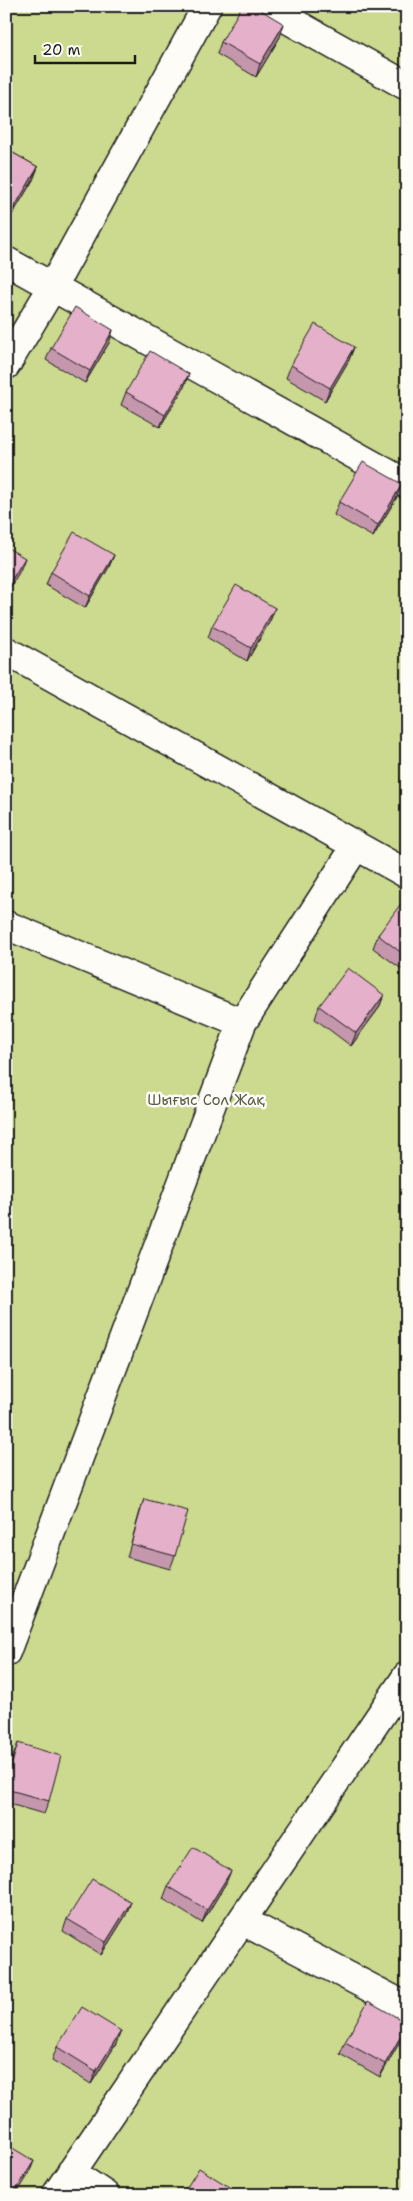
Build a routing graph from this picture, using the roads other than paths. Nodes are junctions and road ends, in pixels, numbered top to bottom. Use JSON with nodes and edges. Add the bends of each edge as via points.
{"nodes":[{"id":1,"x":207,"y":6,"type":"edge"},
{"id":2,"x":264,"y":6,"type":"edge"},
{"id":3,"x":407,"y":86,"type":"edge"},
{"id":4,"x":6,"y":261,"type":"edge"},
{"id":5,"x":53,"y":286,"type":"junction"},
{"id":6,"x":6,"y":365,"type":"edge"},
{"id":7,"x":407,"y":484,"type":"edge"},
{"id":8,"x":6,"y":651,"type":"edge"},
{"id":9,"x":356,"y":846,"type":"junction"},
{"id":10,"x":407,"y":874,"type":"edge"},
{"id":11,"x":6,"y":925,"type":"edge"},
{"id":12,"x":242,"y":1023,"type":"junction"},
{"id":13,"x":6,"y":1652,"type":"edge"},
{"id":14,"x":407,"y":1676,"type":"edge"},
{"id":15,"x":243,"y":1922,"type":"junction"},
{"id":16,"x":407,"y":2007,"type":"edge"},
{"id":17,"x":71,"y":2172,"type":"junction"},
{"id":18,"x":56,"y":2195,"type":"edge"},
{"id":19,"x":105,"y":2195,"type":"edge"}],
"edges":[{"from":1,"to":5,"type":"street"},
{"from":2,"to":3,"type":"street"},
{"from":4,"to":5,"type":"street"},
{"from":5,"to":6,"type":"street"},
{"from":5,"to":7,"type":"street"},
{"from":8,"to":9,"type":"street"},
{"from":9,"to":10,"type":"street"},
{"from":9,"to":12,"type":"street"},
{"from":11,"to":12,"type":"street"},
{"from":12,"to":13,"type":"street"},
{"from":14,"to":15,"type":"street"},
{"from":15,"to":16,"type":"street"},
{"from":15,"to":17,"type":"street"},
{"from":17,"to":18,"type":"street"},
{"from":17,"to":19,"type":"street"}]}
